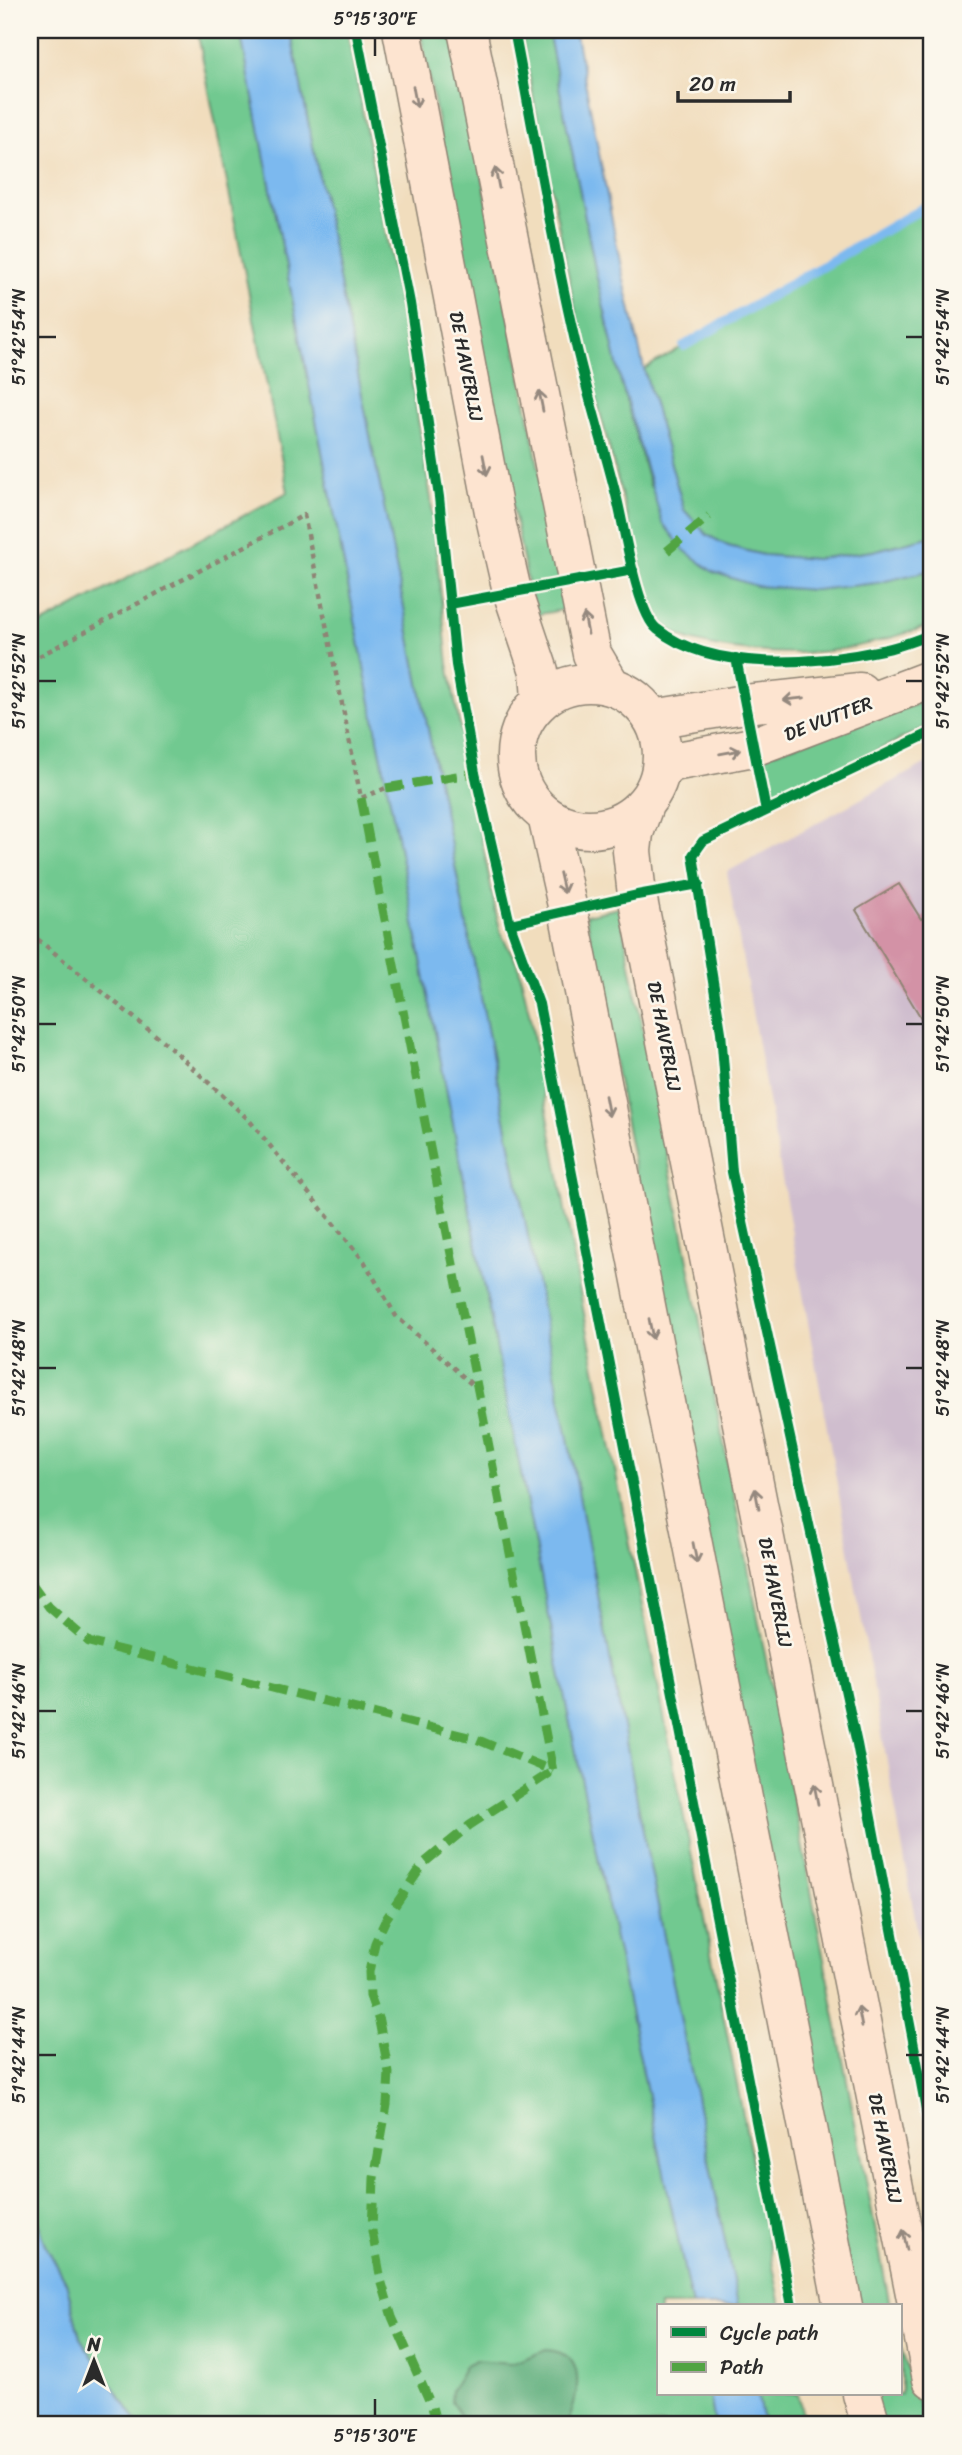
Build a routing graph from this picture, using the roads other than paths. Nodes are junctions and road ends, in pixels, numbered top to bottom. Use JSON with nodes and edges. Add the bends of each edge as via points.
{"nodes":[{"id":1,"x":402,"y":30,"type":"edge"},
{"id":2,"x":467,"y":30,"type":"edge"},
{"id":3,"x":922,"y":683,"type":"edge"},
{"id":4,"x":611,"y":686,"type":"junction"},
{"id":5,"x":541,"y":700,"type":"junction"},
{"id":6,"x":653,"y":719,"type":"junction"},
{"id":7,"x":662,"y":764,"type":"junction"},
{"id":8,"x":644,"y":805,"type":"junction"},
{"id":9,"x":547,"y":817,"type":"junction"},
{"id":10,"x":843,"y":2304,"type":"edge"},
{"id":11,"x":932,"y":2379,"type":"edge"},
{"id":12,"x":863,"y":2396,"type":"edge"},
{"id":13,"x":871,"y":2425,"type":"edge"}],
"edges":[{"from":1,"to":5,"type":"street","name":"DE HAVERLIJ","one_way":true,"via":[[495,517],[512,591],[539,671]]},
{"from":4,"to":2,"type":"street","one_way":true,"via":[[592,654]]},
{"from":3,"to":6,"type":"street","name":"DE VUTTER","one_way":true},
{"from":7,"to":3,"type":"street","name":"DE VUTTER","one_way":true,"via":[[753,747]]},
{"from":4,"to":5,"type":"street","via":[[587,682],[562,687]]},
{"from":4,"to":6,"type":"street","via":[[636,699]]},
{"from":5,"to":9,"type":"street","via":[[518,737],[516,760],[520,782]]},
{"from":6,"to":7,"type":"street","via":[[661,741]]},
{"from":7,"to":8,"type":"street","via":[[657,786]]},
{"from":8,"to":9,"type":"street","via":[[623,821],[598,829],[571,828]]},
{"from":11,"to":8,"type":"street","name":"DE HAVERLIJ","one_way":true,"via":[[637,895],[632,850]]},
{"from":9,"to":10,"type":"street","one_way":true},
{"from":12,"to":13,"type":"street"}]}
